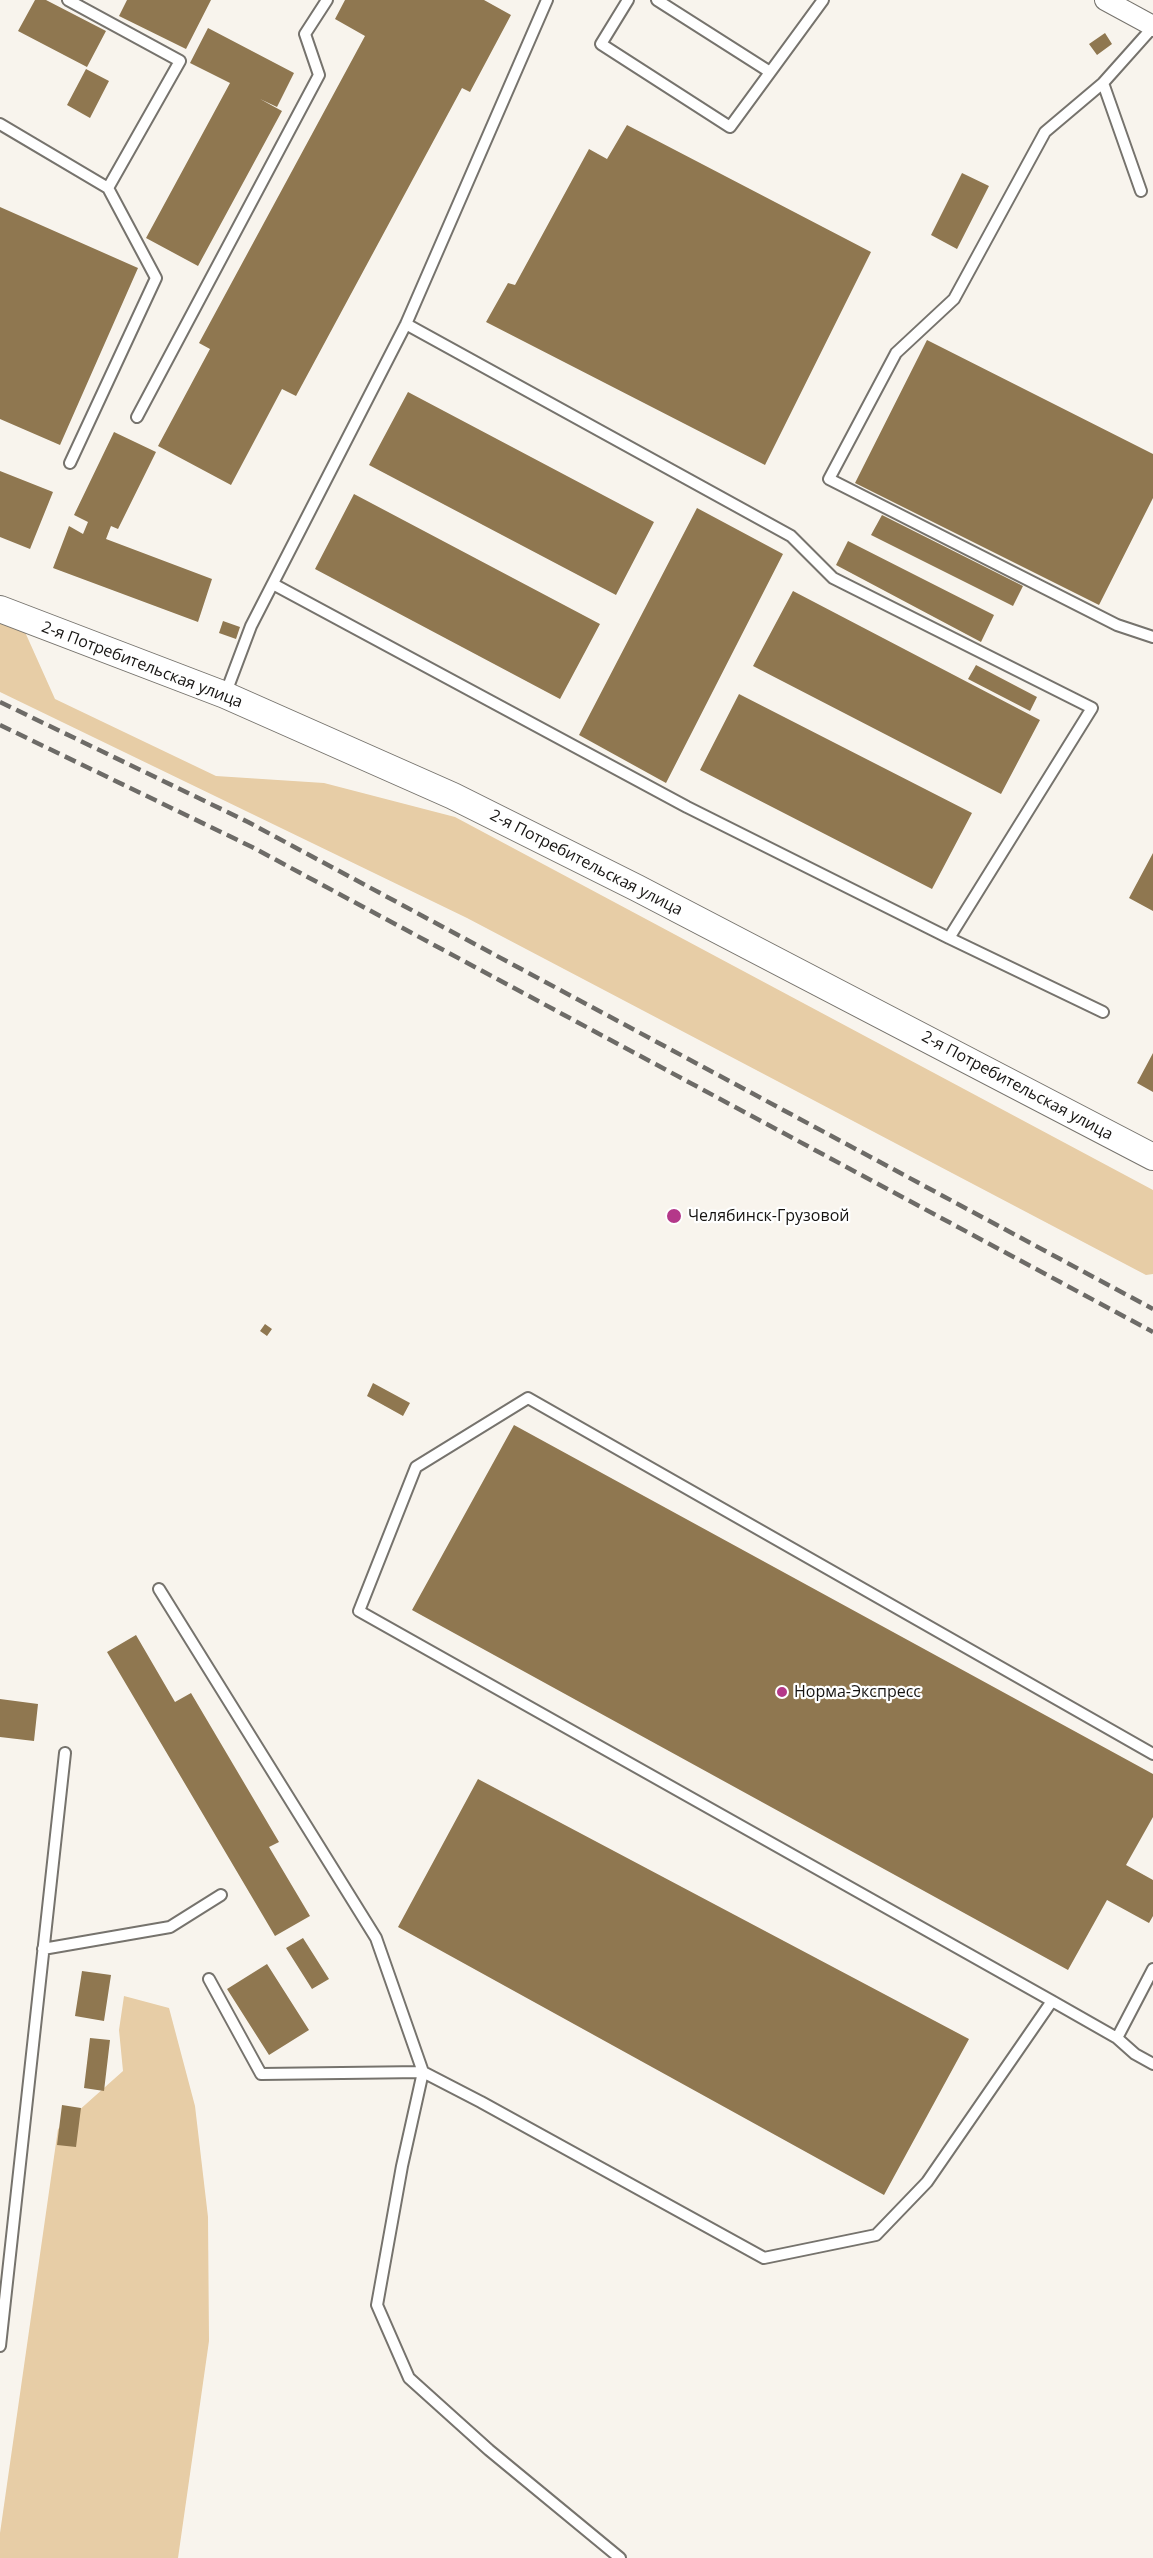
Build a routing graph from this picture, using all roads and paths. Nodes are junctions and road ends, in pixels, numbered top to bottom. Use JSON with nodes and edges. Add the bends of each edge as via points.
{"nodes":[{"id":1,"x":68,"y":0,"type":"edge"},
{"id":2,"x":327,"y":0,"type":"edge"},
{"id":3,"x":628,"y":0,"type":"edge"},
{"id":4,"x":657,"y":0,"type":"edge"},
{"id":5,"x":823,"y":0,"type":"edge"},
{"id":6,"x":1105,"y":0,"type":"edge"},
{"id":7,"x":545,"y":1,"type":"edge"},
{"id":8,"x":1153,"y":26,"type":"edge"},
{"id":9,"x":770,"y":72,"type":"junction"},
{"id":10,"x":1103,"y":83,"type":"junction"},
{"id":11,"x":0,"y":124,"type":"edge"},
{"id":12,"x":108,"y":188,"type":"junction"},
{"id":13,"x":1141,"y":191,"type":"dead end"},
{"id":14,"x":406,"y":324,"type":"junction"},
{"id":15,"x":137,"y":417,"type":"dead end"},
{"id":16,"x":69,"y":463,"type":"dead end"},
{"id":17,"x":273,"y":584,"type":"junction"},
{"id":18,"x":0,"y":609,"type":"edge"},
{"id":19,"x":1153,"y":637,"type":"edge"},
{"id":20,"x":225,"y":695,"type":"junction"},
{"id":21,"x":949,"y":938,"type":"junction"},
{"id":22,"x":1103,"y":1012,"type":"dead end"},
{"id":23,"x":1153,"y":1157,"type":"edge"},
{"id":24,"x":159,"y":1588,"type":"dead end"},
{"id":25,"x":65,"y":1753,"type":"dead end"},
{"id":26,"x":1153,"y":1754,"type":"edge"},
{"id":27,"x":221,"y":1895,"type":"dead end"},
{"id":28,"x":44,"y":1949,"type":"junction"},
{"id":29,"x":1153,"y":1969,"type":"edge"},
{"id":30,"x":209,"y":1979,"type":"dead end"},
{"id":31,"x":1052,"y":2001,"type":"junction"},
{"id":32,"x":1117,"y":2038,"type":"junction"},
{"id":33,"x":1153,"y":2064,"type":"edge"},
{"id":34,"x":423,"y":2072,"type":"junction"},
{"id":35,"x":0,"y":2346,"type":"edge"},
{"id":36,"x":620,"y":2558,"type":"edge"}],
"edges":[{"from":1,"to":12,"type":"lane","via":[[180,62]]},
{"from":2,"to":15,"type":"lane","via":[[305,34],[319,75]]},
{"from":3,"to":9,"type":"lane","via":[[601,44],[730,127]]},
{"from":4,"to":9,"type":"lane"},
{"from":5,"to":9,"type":"lane"},
{"from":6,"to":8,"type":"street"},
{"from":7,"to":14,"type":"lane"},
{"from":8,"to":10,"type":"lane"},
{"from":10,"to":13,"type":"lane"},
{"from":10,"to":19,"type":"lane","via":[[1045,132],[954,299],[896,353],[830,479],[1117,625]]},
{"from":11,"to":12,"type":"lane"},
{"from":12,"to":16,"type":"lane","via":[[156,278]]},
{"from":14,"to":17,"type":"lane"},
{"from":14,"to":21,"type":"lane","via":[[791,536],[833,578],[1092,708]]},
{"from":17,"to":20,"type":"lane"},
{"from":17,"to":21,"type":"lane","via":[[687,807]]},
{"from":18,"to":20,"type":"street","name":"2-я Потребительская улица"},
{"from":20,"to":23,"type":"street","name":"2-я Потребительская улица","via":[[453,796]]},
{"from":21,"to":22,"type":"lane"},
{"from":24,"to":34,"type":"lane","via":[[376,1938]]},
{"from":25,"to":28,"type":"lane"},
{"from":26,"to":31,"type":"lane","via":[[528,1398],[416,1467],[358,1611]]},
{"from":27,"to":28,"type":"lane","via":[[170,1927]]},
{"from":28,"to":35,"type":"lane"},
{"from":29,"to":32,"type":"lane"},
{"from":30,"to":34,"type":"lane","via":[[261,2074]]},
{"from":31,"to":32,"type":"lane"},
{"from":31,"to":34,"type":"lane","via":[[927,2182],[876,2235],[764,2258]]},
{"from":32,"to":33,"type":"lane"},
{"from":34,"to":36,"type":"lane","via":[[377,2305],[409,2378]]}]}
